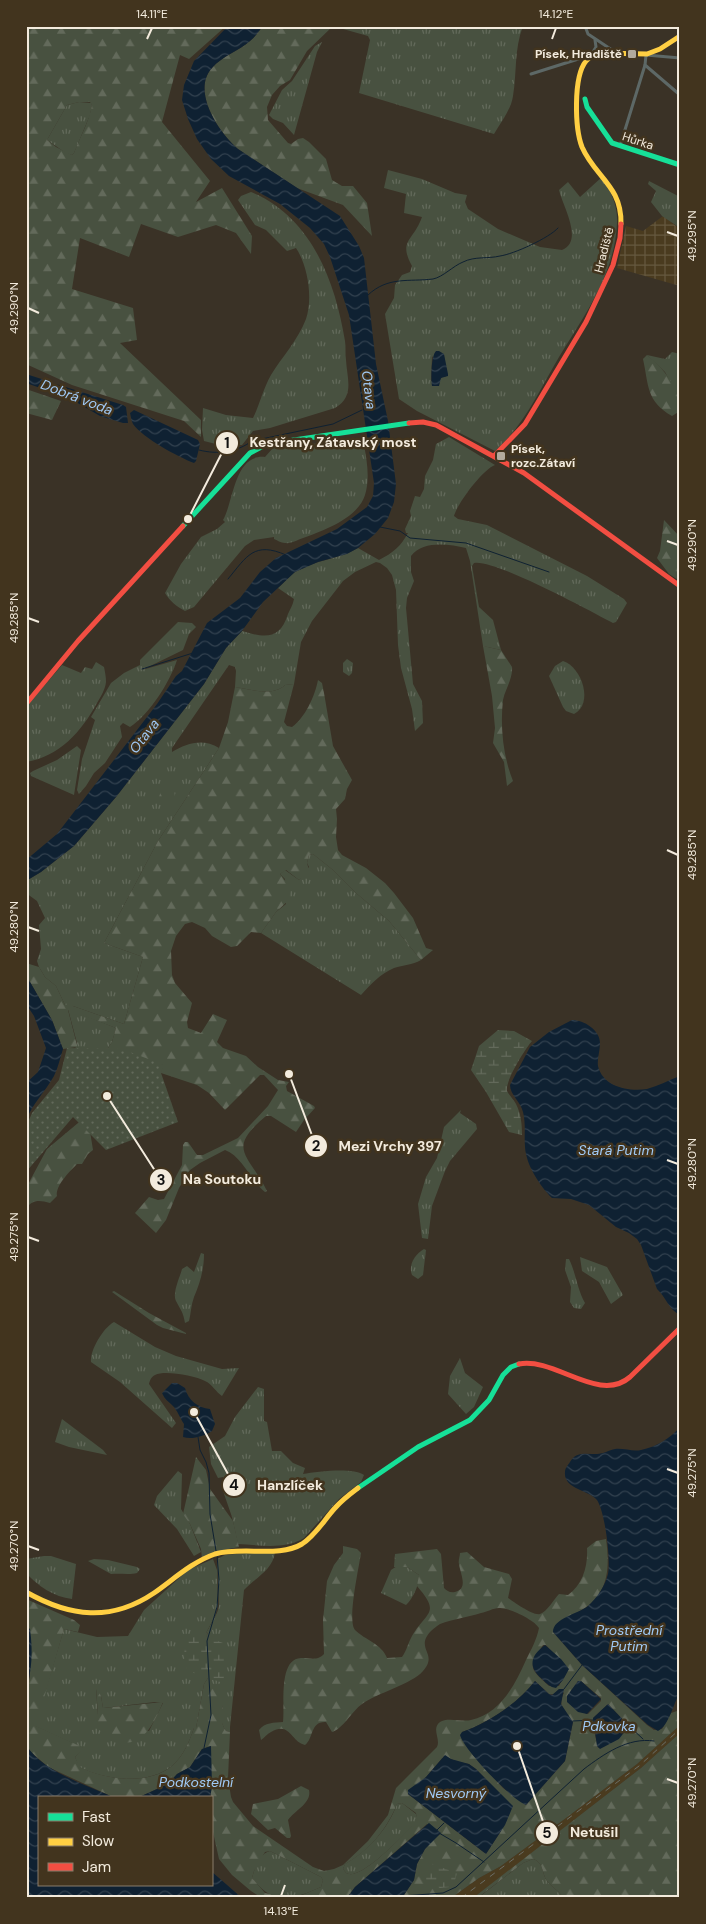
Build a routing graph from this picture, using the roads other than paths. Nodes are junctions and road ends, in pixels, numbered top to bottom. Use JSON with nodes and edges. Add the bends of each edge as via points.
{"nodes":[{"id":1,"x":585,"y":26,"type":"edge"},
{"id":2,"x":680,"y":36,"type":"edge"},
{"id":3,"x":595,"y":40,"type":"junction"},
{"id":4,"x":616,"y":52,"type":"junction"},
{"id":5,"x":592,"y":55,"type":"junction"},
{"id":6,"x":646,"y":55,"type":"junction"},
{"id":7,"x":680,"y":58,"type":"edge"},
{"id":8,"x":645,"y":65,"type":"junction"},
{"id":9,"x":531,"y":74,"type":"dead end"},
{"id":10,"x":680,"y":95,"type":"edge"},
{"id":11,"x":585,"y":99,"type":"dead end"},
{"id":12,"x":620,"y":146,"type":"junction"},
{"id":13,"x":680,"y":165,"type":"edge"},
{"id":14,"x":494,"y":456,"type":"junction"},
{"id":15,"x":680,"y":586,"type":"edge"},
{"id":16,"x":26,"y":704,"type":"edge"},
{"id":17,"x":680,"y":1328,"type":"edge"},
{"id":18,"x":26,"y":1592,"type":"edge"}],
"edges":[{"from":1,"to":3,"type":"street"},
{"from":2,"to":6,"type":"street","via":[[660,51]]},
{"from":3,"to":4,"type":"street"},
{"from":3,"to":5,"type":"street"},
{"from":4,"to":5,"type":"street"},
{"from":4,"to":6,"type":"street"},
{"from":5,"to":9,"type":"street"},
{"from":5,"to":14,"type":"street","name":"Hradiště","via":[[583,65],[578,80],[580,139],[588,157],[617,195],[621,224],[615,259],[597,303],[525,424]]},
{"from":6,"to":7,"type":"street"},
{"from":6,"to":8,"type":"street"},
{"from":8,"to":10,"type":"street"},
{"from":8,"to":12,"type":"street"},
{"from":11,"to":12,"type":"street","name":"Hůrka","via":[[612,143]]},
{"from":12,"to":13,"type":"street","name":"Hůrka"},
{"from":14,"to":15,"type":"street","via":[[524,473]]},
{"from":14,"to":16,"type":"street","via":[[432,423],[418,422],[268,444],[250,453],[78,641]]},
{"from":17,"to":18,"type":"street","via":[[628,1379],[615,1386],[599,1385],[535,1364],[516,1364],[504,1373],[476,1415],[461,1426],[430,1439],[345,1498],[308,1540],[295,1548],[242,1549],[215,1554],[190,1566],[144,1599],[116,1610],[64,1611]]}]}
